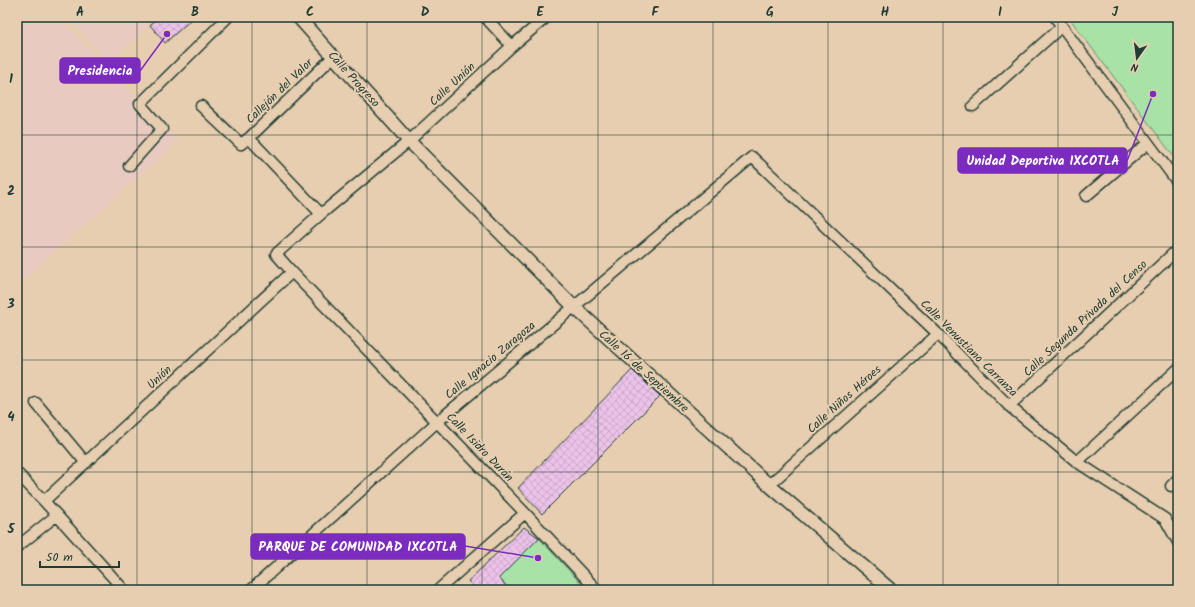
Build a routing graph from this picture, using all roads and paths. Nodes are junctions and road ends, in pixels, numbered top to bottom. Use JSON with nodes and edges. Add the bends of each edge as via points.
{"nodes":[{"id":1,"x":228,"y":17,"type":"edge"},
{"id":2,"x":298,"y":17,"type":"edge"},
{"id":3,"x":485,"y":17,"type":"edge"},
{"id":4,"x":547,"y":17,"type":"edge"},
{"id":5,"x":1055,"y":17,"type":"edge"},
{"id":6,"x":1062,"y":26,"type":"junction"},
{"id":7,"x":512,"y":46,"type":"junction"},
{"id":8,"x":334,"y":56,"type":"junction"},
{"id":9,"x":201,"y":106,"type":"dead end"},
{"id":10,"x":973,"y":106,"type":"dead end"},
{"id":11,"x":249,"y":138,"type":"junction"},
{"id":12,"x":409,"y":141,"type":"junction"},
{"id":13,"x":1148,"y":143,"type":"junction"},
{"id":14,"x":752,"y":157,"type":"joint"},
{"id":15,"x":129,"y":166,"type":"dead end"},
{"id":16,"x":1178,"y":183,"type":"edge"},
{"id":17,"x":1086,"y":196,"type":"dead end"},
{"id":18,"x":321,"y":214,"type":"junction"},
{"id":19,"x":1178,"y":249,"type":"edge"},
{"id":20,"x":292,"y":272,"type":"junction"},
{"id":21,"x":573,"y":306,"type":"junction"},
{"id":22,"x":938,"y":334,"type":"junction"},
{"id":23,"x":1178,"y":369,"type":"edge"},
{"id":24,"x":36,"y":403,"type":"dead end"},
{"id":25,"x":1009,"y":406,"type":"junction"},
{"id":26,"x":437,"y":422,"type":"junction"},
{"id":27,"x":1077,"y":462,"type":"junction"},
{"id":28,"x":86,"y":463,"type":"junction"},
{"id":29,"x":17,"y":473,"type":"edge"},
{"id":30,"x":768,"y":485,"type":"junction"},
{"id":31,"x":44,"y":501,"type":"junction"},
{"id":32,"x":525,"y":513,"type":"junction"},
{"id":33,"x":57,"y":515,"type":"junction"},
{"id":34,"x":1178,"y":542,"type":"edge"},
{"id":35,"x":17,"y":547,"type":"edge"},
{"id":36,"x":124,"y":590,"type":"edge"},
{"id":37,"x":251,"y":590,"type":"edge"},
{"id":38,"x":438,"y":590,"type":"edge"},
{"id":39,"x":597,"y":590,"type":"edge"},
{"id":40,"x":890,"y":590,"type":"edge"}],
"edges":[{"from":1,"to":15,"type":"street","via":[[140,104],[162,129]]},
{"from":2,"to":8,"type":"street","name":"Calle Progreso"},
{"from":3,"to":7,"type":"street"},
{"from":4,"to":7,"type":"street","name":"Calle Unión"},
{"from":5,"to":6,"type":"street"},
{"from":6,"to":10,"type":"street"},
{"from":6,"to":13,"type":"street"},
{"from":7,"to":12,"type":"street","name":"Calle Unión"},
{"from":8,"to":11,"type":"street","name":"Callejón del Valor"},
{"from":8,"to":12,"type":"street","name":"Calle Progreso"},
{"from":9,"to":11,"type":"street","via":[[242,144]]},
{"from":11,"to":18,"type":"street","name":"Callejón del Valor"},
{"from":12,"to":18,"type":"street"},
{"from":12,"to":21,"type":"street","name":"Calle 16 de Septiembre"},
{"from":13,"to":16,"type":"street"},
{"from":13,"to":17,"type":"street"},
{"from":14,"to":21,"type":"street","name":"Calle Ignacio Zaragoza"},
{"from":14,"to":22,"type":"street","name":"Calle Venustiano Carranza"},
{"from":18,"to":20,"type":"street","name":"Calle Isidro Durán","via":[[276,254]]},
{"from":19,"to":25,"type":"street","name":"Calle Segunda Privada del Censo"},
{"from":20,"to":26,"type":"street","name":"Calle Isidro Durán"},
{"from":20,"to":28,"type":"street","name":"Unión"},
{"from":21,"to":26,"type":"street","name":"Calle Ignacio Zaragoza"},
{"from":21,"to":30,"type":"street","name":"Calle 16 de Septiembre"},
{"from":22,"to":25,"type":"street","name":"Calle Venustiano Carranza"},
{"from":22,"to":30,"type":"street","name":"Calle Niños Héroes"},
{"from":23,"to":27,"type":"street"},
{"from":24,"to":28,"type":"street"},
{"from":25,"to":27,"type":"street","name":"Calle Venustiano Carranza"},
{"from":26,"to":32,"type":"street","name":"Calle Isidro Durán"},
{"from":26,"to":37,"type":"street","name":"Calle Ignacio Zaragoza"},
{"from":27,"to":34,"type":"street","name":"Calle Venustiano Carranza","via":[[1165,519]]},
{"from":28,"to":31,"type":"street","name":"Unión"},
{"from":29,"to":31,"type":"street"},
{"from":30,"to":40,"type":"street","name":"Calle 16 de Septiembre"},
{"from":31,"to":33,"type":"street"},
{"from":32,"to":38,"type":"street"},
{"from":32,"to":39,"type":"street","name":"Calle Isidro Durán"},
{"from":33,"to":35,"type":"street"},
{"from":33,"to":36,"type":"street"}]}
